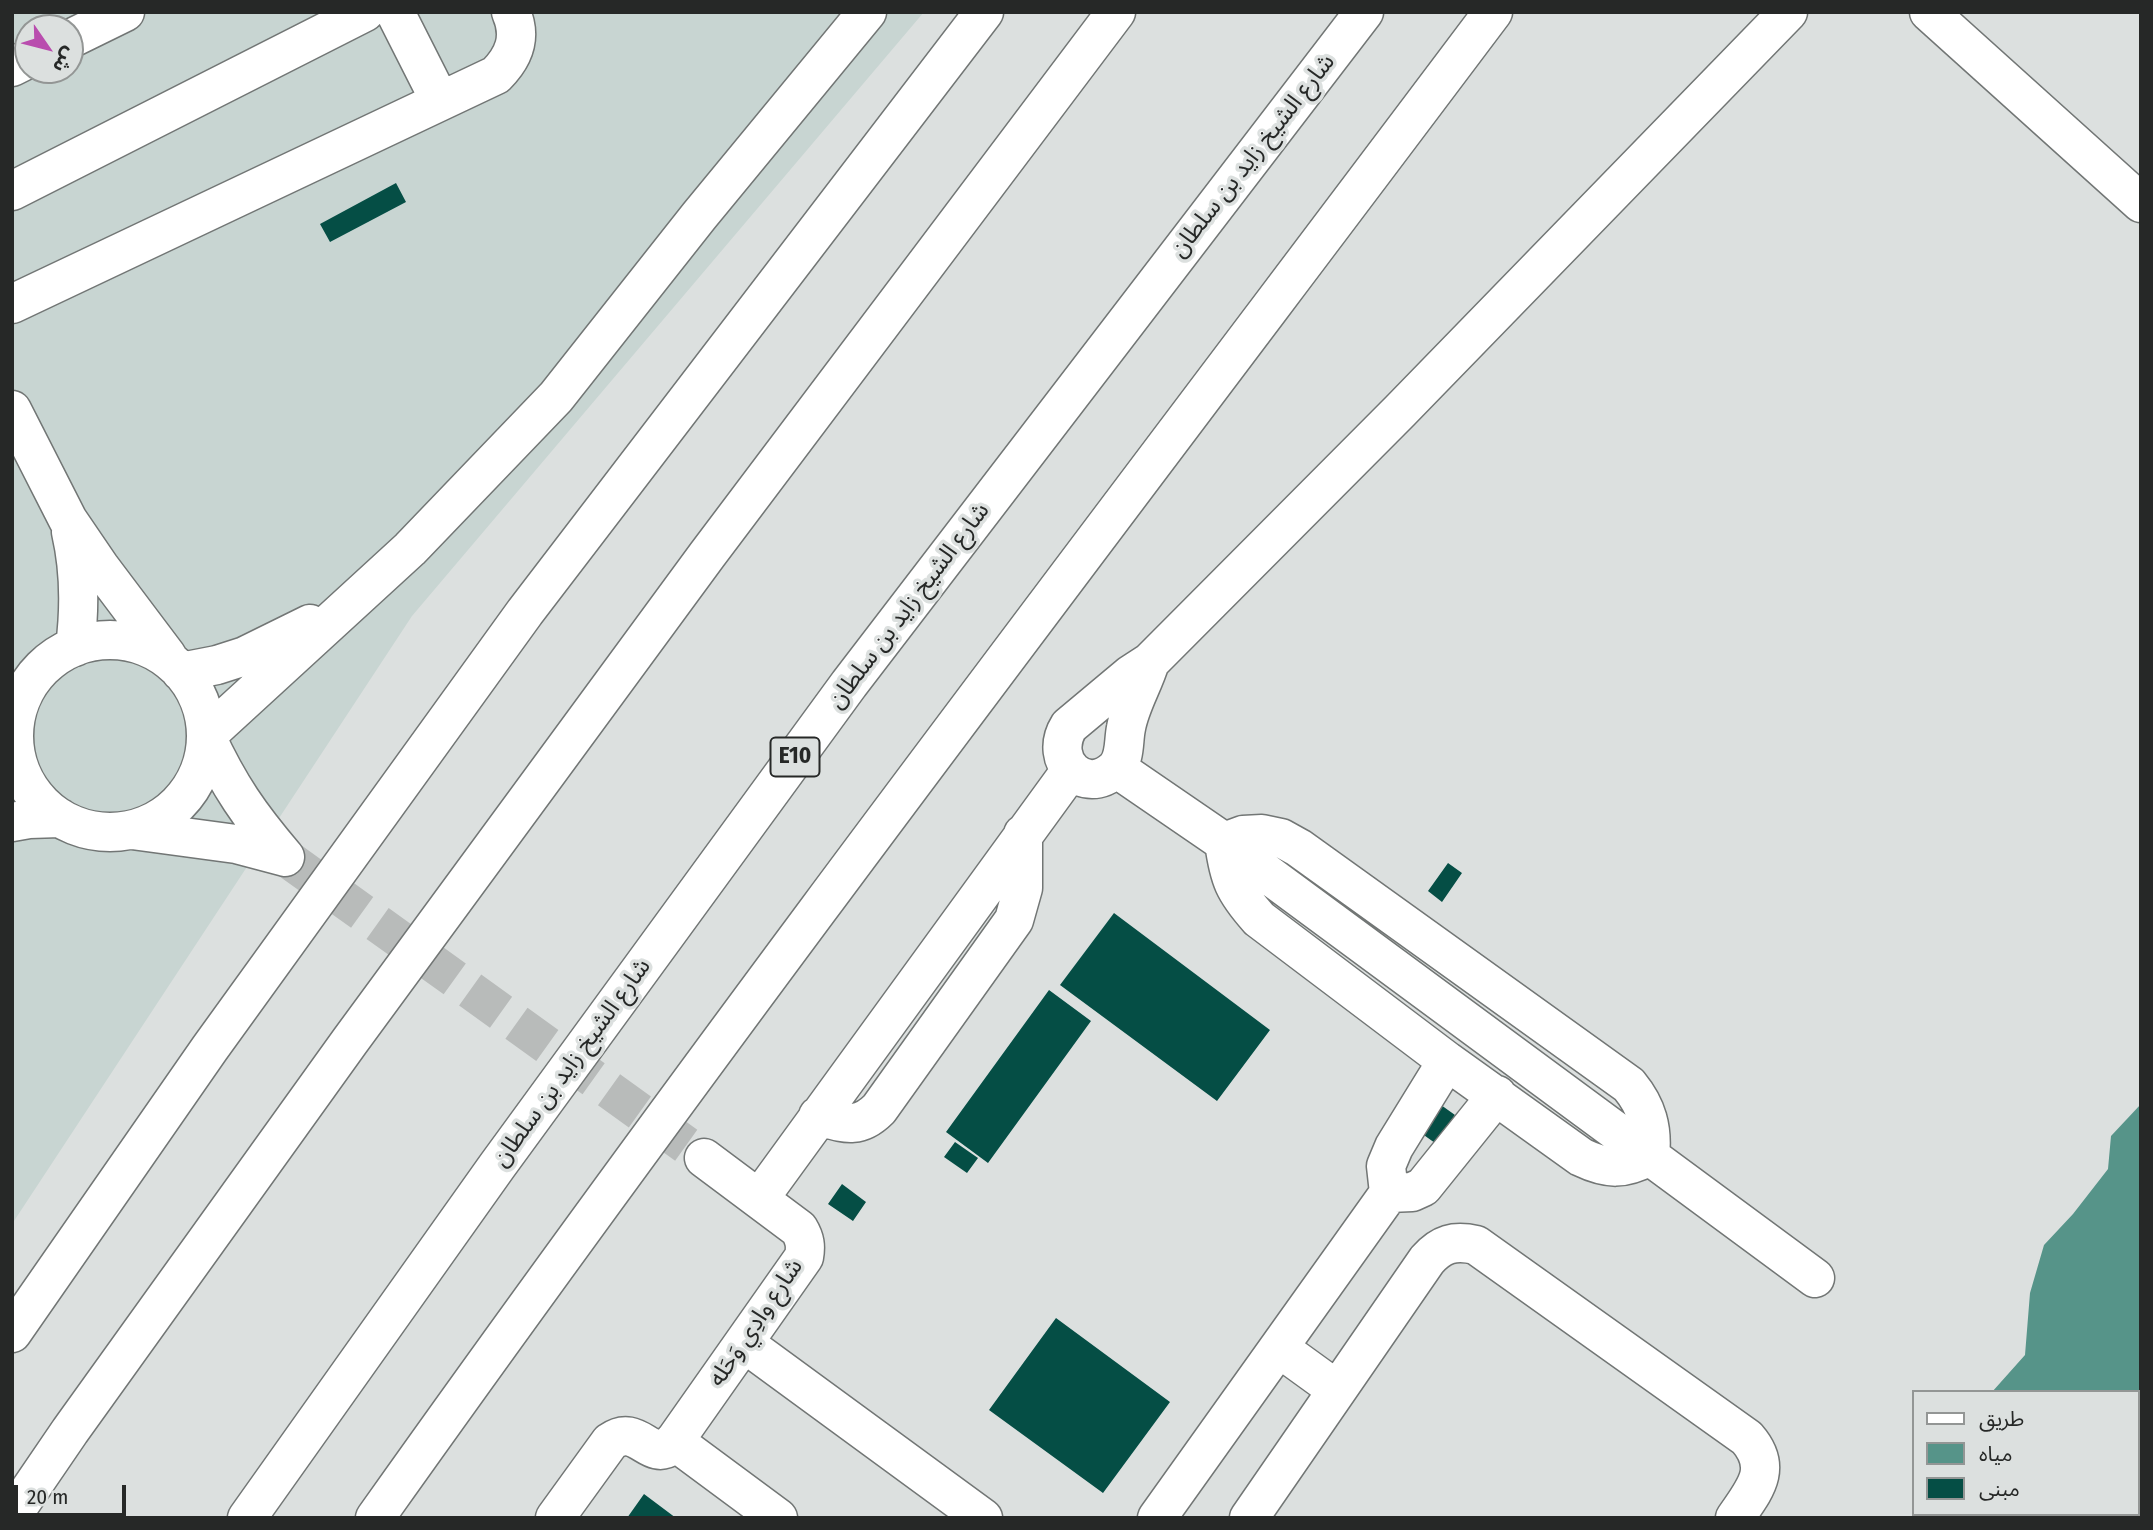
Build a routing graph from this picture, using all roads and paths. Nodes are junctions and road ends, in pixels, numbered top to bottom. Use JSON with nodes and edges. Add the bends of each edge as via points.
{"nodes":[{"id":1,"x":125,"y":12,"type":"edge"},
{"id":2,"x":365,"y":12,"type":"edge"},
{"id":3,"x":396,"y":12,"type":"edge"},
{"id":4,"x":511,"y":12,"type":"edge"},
{"id":5,"x":867,"y":12,"type":"edge"},
{"id":6,"x":984,"y":12,"type":"edge"},
{"id":7,"x":1116,"y":12,"type":"edge"},
{"id":8,"x":1364,"y":12,"type":"edge"},
{"id":9,"x":1493,"y":12,"type":"edge"},
{"id":10,"x":1787,"y":12,"type":"edge"},
{"id":11,"x":1928,"y":12,"type":"edge"},
{"id":12,"x":84,"y":32,"type":"edge"},
{"id":13,"x":440,"y":101,"type":"junction"},
{"id":14,"x":12,"y":191,"type":"edge"},
{"id":15,"x":2141,"y":203,"type":"edge"},
{"id":16,"x":12,"y":303,"type":"edge"},
{"id":17,"x":12,"y":410,"type":"edge"},
{"id":18,"x":68,"y":520,"type":"junction"},
{"id":19,"x":352,"y":602,"type":"junction"},
{"id":20,"x":75,"y":647,"type":"junction"},
{"id":21,"x":1150,"y":662,"type":"junction"},
{"id":22,"x":175,"y":666,"type":"junction"},
{"id":23,"x":22,"y":682,"type":"edge"},
{"id":24,"x":206,"y":736,"type":"junction"},
{"id":25,"x":1116,"y":768,"type":"junction"},
{"id":26,"x":1071,"y":770,"type":"junction"},
{"id":27,"x":17,"y":773,"type":"edge"},
{"id":28,"x":60,"y":818,"type":"junction"},
{"id":29,"x":12,"y":822,"type":"edge"},
{"id":30,"x":132,"y":830,"type":"junction"},
{"id":31,"x":1224,"y":842,"type":"junction"},
{"id":32,"x":1447,"y":1061,"type":"junction"},
{"id":33,"x":1497,"y":1095,"type":"junction"},
{"id":34,"x":1650,"y":1156,"type":"junction"},
{"id":35,"x":704,"y":1158,"type":"tunnel mouth"},
{"id":36,"x":1389,"y":1193,"type":"junction"},
{"id":37,"x":759,"y":1199,"type":"junction"},
{"id":38,"x":1815,"y":1278,"type":"dead end"},
{"id":39,"x":12,"y":1333,"type":"edge"},
{"id":40,"x":744,"y":1343,"type":"junction"},
{"id":41,"x":1279,"y":1348,"type":"junction"},
{"id":42,"x":1337,"y":1390,"type":"junction"},
{"id":43,"x":674,"y":1441,"type":"junction"},
{"id":44,"x":12,"y":1516,"type":"edge"},
{"id":45,"x":247,"y":1518,"type":"edge"},
{"id":46,"x":375,"y":1518,"type":"edge"},
{"id":47,"x":555,"y":1518,"type":"edge"},
{"id":48,"x":778,"y":1518,"type":"edge"},
{"id":49,"x":983,"y":1518,"type":"edge"},
{"id":50,"x":1157,"y":1518,"type":"edge"},
{"id":51,"x":1249,"y":1518,"type":"edge"},
{"id":52,"x":1735,"y":1518,"type":"edge"}],
"edges":[{"from":1,"to":12,"type":"main road"},
{"from":2,"to":14,"type":"main road"},
{"from":3,"to":13,"type":"main road"},
{"from":4,"to":13,"type":"main road","via":[[517,34],[508,64],[496,75]]},
{"from":5,"to":19,"type":"main road","via":[[556,397],[410,549]]},
{"from":6,"to":39,"type":"main road","via":[[517,623],[210,1048]]},
{"from":7,"to":44,"type":"main road","via":[[707,555],[350,1041]]},
{"from":8,"to":45,"type":"main road","name":"شارع الشيخ زايد بن سلطان","number":"E10","via":[[849,684]]},
{"from":9,"to":46,"type":"main road","via":[[867,841]]},
{"from":10,"to":21,"type":"main road"},
{"from":11,"to":15,"type":"main road"},
{"from":13,"to":16,"type":"main road"},
{"from":17,"to":18,"type":"main road"},
{"from":18,"to":20,"type":"main road","via":[[79,583]]},
{"from":18,"to":22,"type":"main road"},
{"from":19,"to":22,"type":"main road","via":[[245,656],[216,666]]},
{"from":19,"to":24,"type":"main road"},
{"from":20,"to":22,"type":"main road","via":[[123,640],[147,647]]},
{"from":20,"to":23,"type":"main road"},
{"from":21,"to":25,"type":"main road","via":[[1129,714]]},
{"from":21,"to":26,"type":"main road","via":[[1069,726],[1061,748]]},
{"from":22,"to":24,"type":"main road","via":[[189,680],[202,707]]},
{"from":23,"to":27,"type":"main road","via":[[15,723]]},
{"from":24,"to":30,"type":"main road","via":[[203,761],[192,785],[156,820]]},
{"from":24,"to":30,"type":"main road","via":[[225,777],[285,857],[236,844]]},
{"from":25,"to":26,"type":"main road","via":[[1093,778]]},
{"from":25,"to":31,"type":"main road"},
{"from":26,"to":37,"type":"main road"},
{"from":27,"to":28,"type":"main road","via":[[37,799]]},
{"from":28,"to":29,"type":"main road"},
{"from":28,"to":30,"type":"main road","via":[[83,829]]},
{"from":31,"to":32,"type":"main road","via":[[1228,871],[1240,897],[1259,919]]},
{"from":31,"to":34,"type":"main road"},
{"from":32,"to":33,"type":"main road"},
{"from":32,"to":36,"type":"main road","via":[[1394,1147],[1386,1166]]},
{"from":33,"to":34,"type":"main road","via":[[1598,1165],[1634,1165]]},
{"from":33,"to":36,"type":"main road","via":[[1423,1186],[1412,1192]]},
{"from":34,"to":38,"type":"main road"},
{"from":35,"to":37,"type":"main road","name":"شارع وادِي وَحَله"},
{"from":36,"to":41,"type":"main road"},
{"from":37,"to":40,"type":"main road","name":"شارع وادِي وَحَله","via":[[799,1229],[806,1247],[799,1266]]},
{"from":40,"to":43,"type":"main road","name":"شارع وادِي وَحَله"},
{"from":40,"to":49,"type":"main road"},
{"from":41,"to":42,"type":"main road"},
{"from":41,"to":50,"type":"main road"},
{"from":42,"to":51,"type":"main road"},
{"from":42,"to":52,"type":"main road","via":[[1436,1250],[1448,1243],[1476,1245],[1747,1438],[1755,1447],[1761,1470],[1755,1489]]},
{"from":43,"to":47,"type":"main road","via":[[662,1451],[629,1435],[616,1438]]},
{"from":43,"to":48,"type":"main road"}]}
